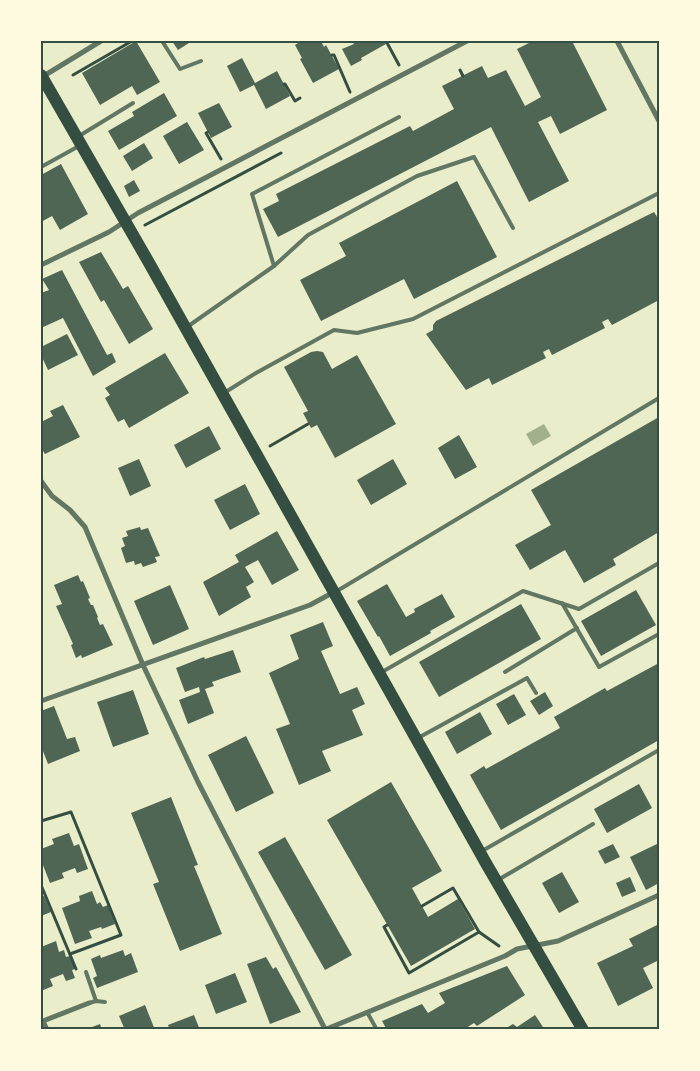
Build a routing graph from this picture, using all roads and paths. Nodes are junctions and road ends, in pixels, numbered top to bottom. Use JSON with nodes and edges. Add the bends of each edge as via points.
{"nodes":[{"id":1,"x":101,"y":41,"type":"edge"},
{"id":2,"x":132,"y":41,"type":"edge"},
{"id":3,"x":162,"y":41,"type":"edge"},
{"id":4,"x":386,"y":41,"type":"edge"},
{"id":5,"x":467,"y":41,"type":"edge"},
{"id":6,"x":617,"y":41,"type":"edge"},
{"id":7,"x":332,"y":55,"type":"dead end"},
{"id":8,"x":201,"y":61,"type":"dead end"},
{"id":9,"x":460,"y":70,"type":"dead end"},
{"id":10,"x":403,"y":74,"type":"junction"},
{"id":11,"x":73,"y":75,"type":"dead end"},
{"id":12,"x":42,"y":76,"type":"edge"},
{"id":13,"x":463,"y":76,"type":"dead end"},
{"id":14,"x":284,"y":84,"type":"dead end"},
{"id":15,"x":300,"y":98,"type":"dead end"},
{"id":16,"x":355,"y":100,"type":"junction"},
{"id":17,"x":133,"y":103,"type":"dead end"},
{"id":18,"x":399,"y":117,"type":"dead end"},
{"id":19,"x":659,"y":122,"type":"edge"},
{"id":20,"x":208,"y":132,"type":"dead end"},
{"id":21,"x":79,"y":141,"type":"junction"},
{"id":22,"x":41,"y":167,"type":"edge"},
{"id":23,"x":225,"y":168,"type":"junction"},
{"id":24,"x":659,"y":192,"type":"edge"},
{"id":25,"x":125,"y":221,"type":"junction"},
{"id":26,"x":513,"y":228,"type":"dead end"},
{"id":27,"x":41,"y":265,"type":"edge"},
{"id":28,"x":274,"y":266,"type":"junction"},
{"id":29,"x":185,"y":328,"type":"junction"},
{"id":30,"x":222,"y":394,"type":"junction"},
{"id":31,"x":659,"y":398,"type":"edge"},
{"id":32,"x":308,"y":424,"type":"dead end"},
{"id":33,"x":270,"y":446,"type":"dead end"},
{"id":34,"x":41,"y":481,"type":"edge"},
{"id":35,"x":659,"y":563,"type":"edge"},
{"id":36,"x":335,"y":592,"type":"junction"},
{"id":37,"x":562,"y":603,"type":"junction"},
{"id":38,"x":577,"y":628,"type":"junction"},
{"id":39,"x":659,"y":634,"type":"edge"},
{"id":40,"x":143,"y":665,"type":"junction"},
{"id":41,"x":504,"y":672,"type":"dead end"},
{"id":42,"x":380,"y":673,"type":"junction"},
{"id":43,"x":536,"y":693,"type":"dead end"},
{"id":44,"x":41,"y":701,"type":"edge"},
{"id":45,"x":416,"y":739,"type":"junction"},
{"id":46,"x":659,"y":750,"type":"edge"},
{"id":47,"x":41,"y":821,"type":"edge"},
{"id":48,"x":594,"y":824,"type":"dead end"},
{"id":49,"x":480,"y":852,"type":"junction"},
{"id":50,"x":496,"y":881,"type":"junction"},
{"id":51,"x":41,"y":885,"type":"edge"},
{"id":52,"x":659,"y":895,"type":"edge"},
{"id":53,"x":422,"y":906,"type":"dead end"},
{"id":54,"x":387,"y":925,"type":"dead end"},
{"id":55,"x":479,"y":932,"type":"junction"},
{"id":56,"x":534,"y":945,"type":"junction"},
{"id":57,"x":500,"y":946,"type":"dead end"},
{"id":58,"x":70,"y":954,"type":"junction"},
{"id":59,"x":77,"y":970,"type":"dead end"},
{"id":60,"x":86,"y":972,"type":"dead end"},
{"id":61,"x":96,"y":1001,"type":"junction"},
{"id":62,"x":104,"y":1002,"type":"dead end"},
{"id":63,"x":89,"y":1003,"type":"joint"},
{"id":64,"x":367,"y":1012,"type":"junction"},
{"id":65,"x":324,"y":1029,"type":"edge"},
{"id":66,"x":47,"y":1030,"type":"edge"},
{"id":67,"x":377,"y":1030,"type":"edge"},
{"id":68,"x":582,"y":1030,"type":"edge"}],
"edges":[{"from":1,"to":12,"type":"street"},
{"from":2,"to":11,"type":"path"},
{"from":3,"to":8,"type":"lane","via":[[180,69]]},
{"from":4,"to":10,"type":"path"},
{"from":5,"to":10,"type":"street"},
{"from":6,"to":19,"type":"street"},
{"from":7,"to":16,"type":"path"},
{"from":9,"to":13,"type":"path"},
{"from":10,"to":16,"type":"street"},
{"from":12,"to":21,"type":"main road"},
{"from":14,"to":15,"type":"path","via":[[295,101]]},
{"from":16,"to":23,"type":"street"},
{"from":17,"to":21,"type":"lane"},
{"from":18,"to":28,"type":"lane","via":[[252,194]]},
{"from":20,"to":23,"type":"path"},
{"from":21,"to":22,"type":"lane"},
{"from":21,"to":25,"type":"main road"},
{"from":23,"to":25,"type":"street"},
{"from":24,"to":30,"type":"lane","via":[[413,319],[357,333],[334,330]]},
{"from":25,"to":27,"type":"street","via":[[110,232]]},
{"from":25,"to":29,"type":"main road"},
{"from":26,"to":28,"type":"lane","via":[[474,157],[418,176],[316,230]]},
{"from":28,"to":29,"type":"lane"},
{"from":29,"to":30,"type":"main road"},
{"from":30,"to":36,"type":"main road"},
{"from":31,"to":36,"type":"lane"},
{"from":32,"to":33,"type":"path"},
{"from":34,"to":40,"type":"street","via":[[84,527]]},
{"from":35,"to":37,"type":"lane","via":[[579,608]]},
{"from":36,"to":40,"type":"street","via":[[310,605]]},
{"from":36,"to":42,"type":"main road"},
{"from":37,"to":38,"type":"lane"},
{"from":37,"to":42,"type":"lane","via":[[524,591]]},
{"from":38,"to":39,"type":"lane","via":[[599,667]]},
{"from":38,"to":41,"type":"lane"},
{"from":40,"to":44,"type":"street"},
{"from":40,"to":65,"type":"street","via":[[198,782]]},
{"from":42,"to":45,"type":"main road"},
{"from":43,"to":45,"type":"lane","via":[[527,678]]},
{"from":45,"to":49,"type":"main road"},
{"from":46,"to":49,"type":"lane"},
{"from":47,"to":58,"type":"path","via":[[71,812],[121,935]]},
{"from":48,"to":50,"type":"lane"},
{"from":49,"to":50,"type":"main road"},
{"from":50,"to":56,"type":"main road"},
{"from":51,"to":58,"type":"path"},
{"from":52,"to":56,"type":"street","via":[[558,942]]},
{"from":53,"to":55,"type":"path","via":[[453,888]]},
{"from":54,"to":55,"type":"path","via":[[384,927],[409,973]]},
{"from":55,"to":57,"type":"path"},
{"from":56,"to":64,"type":"street"},
{"from":56,"to":68,"type":"main road"},
{"from":58,"to":59,"type":"path"},
{"from":60,"to":61,"type":"lane"},
{"from":61,"to":62,"type":"lane"},
{"from":61,"to":63,"type":"lane"},
{"from":63,"to":66,"type":"street","via":[[42,1021]]},
{"from":64,"to":65,"type":"street"},
{"from":64,"to":67,"type":"lane"}]}
